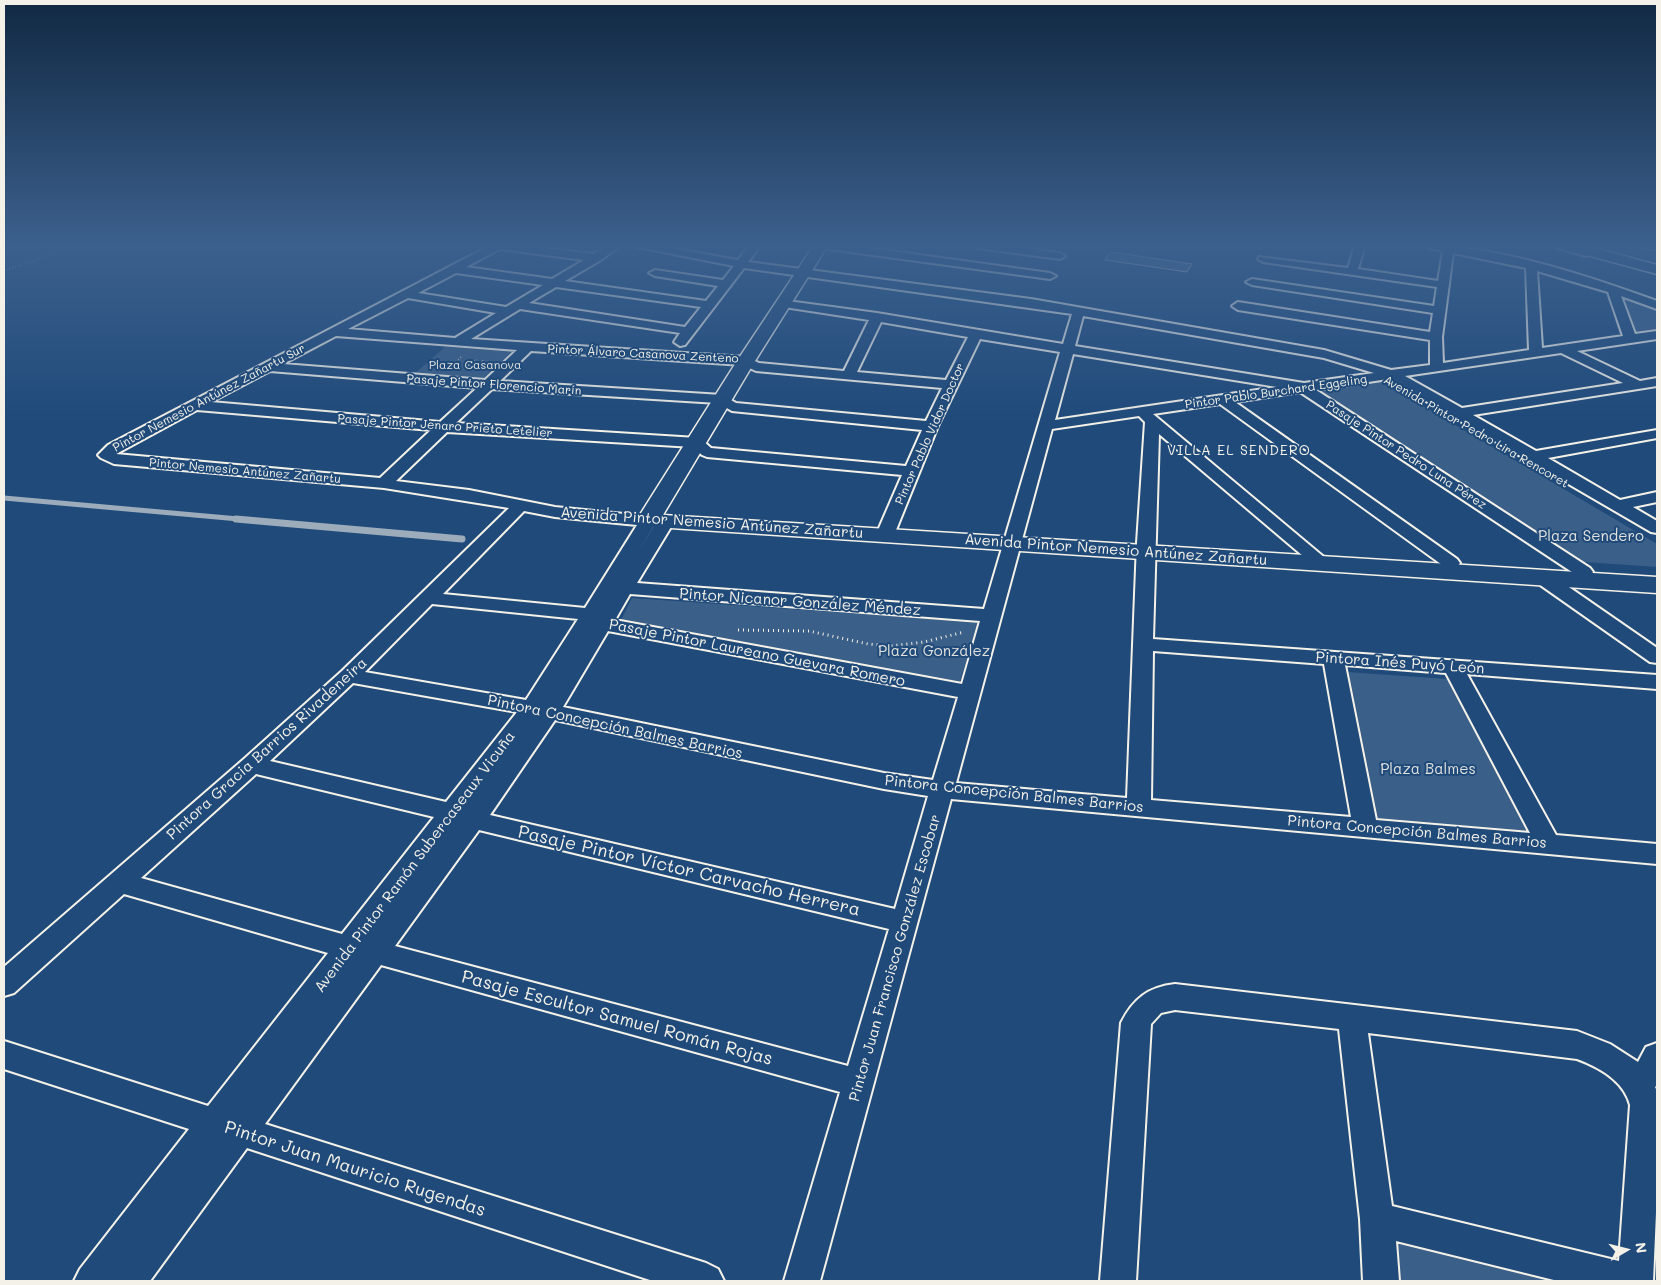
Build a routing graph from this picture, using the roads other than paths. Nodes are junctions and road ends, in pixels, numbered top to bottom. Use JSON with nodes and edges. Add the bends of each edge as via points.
{"nodes":[{"id":1,"x":384,"y":305,"type":"edge"},
{"id":2,"x":467,"y":305,"type":"edge"},
{"id":3,"x":518,"y":305,"type":"joint"},
{"id":4,"x":703,"y":305,"type":"edge"},
{"id":5,"x":789,"y":305,"type":"edge"},
{"id":6,"x":796,"y":305,"type":"edge"},
{"id":7,"x":1023,"y":305,"type":"edge"},
{"id":8,"x":1239,"y":305,"type":"edge"},
{"id":9,"x":1306,"y":305,"type":"edge"},
{"id":10,"x":1391,"y":305,"type":"edge"},
{"id":11,"x":1441,"y":305,"type":"edge"},
{"id":12,"x":1533,"y":305,"type":"edge"},
{"id":13,"x":1618,"y":305,"type":"edge"},
{"id":14,"x":710,"y":306,"type":"joint"},
{"id":15,"x":1030,"y":306,"type":"junction"},
{"id":16,"x":1440,"y":310,"type":"junction"},
{"id":17,"x":507,"y":312,"type":"junction"},
{"id":18,"x":1077,"y":316,"type":"junction"},
{"id":19,"x":877,"y":318,"type":"junction"},
{"id":20,"x":689,"y":331,"type":"junction"},
{"id":21,"x":333,"y":332,"type":"junction"},
{"id":22,"x":976,"y":333,"type":"junction"},
{"id":23,"x":1657,"y":336,"type":"edge"},
{"id":24,"x":1221,"y":338,"type":"junction"},
{"id":25,"x":1436,"y":338,"type":"junction"},
{"id":26,"x":1630,"y":339,"type":"junction"},
{"id":27,"x":457,"y":342,"type":"junction"},
{"id":28,"x":528,"y":348,"type":"junction"},
{"id":29,"x":1066,"y":349,"type":"junction"},
{"id":30,"x":1563,"y":349,"type":"junction"},
{"id":31,"x":1536,"y":353,"type":"junction"},
{"id":32,"x":670,"y":356,"type":"junction"},
{"id":33,"x":751,"y":364,"type":"junction"},
{"id":34,"x":267,"y":367,"type":"junction"},
{"id":35,"x":1437,"y":368,"type":"junction"},
{"id":36,"x":848,"y":376,"type":"junction"},
{"id":37,"x":1386,"y":376,"type":"junction"},
{"id":38,"x":1657,"y":382,"type":"edge"},
{"id":39,"x":488,"y":385,"type":"junction"},
{"id":40,"x":951,"y":385,"type":"junction"},
{"id":41,"x":1638,"y":386,"type":"junction"},
{"id":42,"x":1302,"y":387,"type":"junction"},
{"id":43,"x":1657,"y":395,"type":"edge"},
{"id":44,"x":1223,"y":400,"type":"junction"},
{"id":45,"x":727,"y":403,"type":"junction"},
{"id":46,"x":194,"y":405,"type":"junction"},
{"id":47,"x":1459,"y":413,"type":"junction"},
{"id":48,"x":1146,"y":416,"type":"junction"},
{"id":49,"x":932,"y":426,"type":"junction"},
{"id":50,"x":1044,"y":426,"type":"junction"},
{"id":51,"x":444,"y":427,"type":"junction"},
{"id":52,"x":1657,"y":434,"type":"edge"},
{"id":53,"x":702,"y":448,"type":"junction"},
{"id":54,"x":106,"y":455,"type":"joint"},
{"id":55,"x":1535,"y":456,"type":"junction"},
{"id":56,"x":912,"y":471,"type":"junction"},
{"id":57,"x":384,"y":483,"type":"junction"},
{"id":58,"x":1657,"y":497,"type":"edge"},
{"id":59,"x":521,"y":505,"type":"junction"},
{"id":60,"x":1618,"y":505,"type":"junction"},
{"id":61,"x":659,"y":517,"type":"junction"},
{"id":62,"x":1657,"y":528,"type":"edge"},
{"id":63,"x":887,"y":532,"type":"junction"},
{"id":64,"x":1657,"y":538,"type":"edge"},
{"id":65,"x":1014,"y":540,"type":"junction"},
{"id":66,"x":1146,"y":548,"type":"junction"},
{"id":67,"x":1317,"y":559,"type":"junction"},
{"id":68,"x":1451,"y":563,"type":"junction"},
{"id":69,"x":1584,"y":572,"type":"junction"},
{"id":70,"x":1657,"y":576,"type":"edge"},
{"id":71,"x":1544,"y":578,"type":"junction"},
{"id":72,"x":1657,"y":586,"type":"edge"},
{"id":73,"x":615,"y":588,"type":"junction"},
{"id":74,"x":429,"y":598,"type":"junction"},
{"id":75,"x":993,"y":616,"type":"junction"},
{"id":76,"x":596,"y":619,"type":"junction"},
{"id":77,"x":1144,"y":644,"type":"junction"},
{"id":78,"x":1333,"y":658,"type":"junction"},
{"id":79,"x":1657,"y":658,"type":"edge"},
{"id":80,"x":1452,"y":667,"type":"junction"},
{"id":81,"x":349,"y":676,"type":"junction"},
{"id":82,"x":1656,"y":683,"type":"edge"},
{"id":83,"x":968,"y":692,"type":"junction"},
{"id":84,"x":540,"y":710,"type":"junction"},
{"id":85,"x":252,"y":765,"type":"junction"},
{"id":86,"x":944,"y":790,"type":"junction"},
{"id":87,"x":1139,"y":807,"type":"junction"},
{"id":88,"x":463,"y":817,"type":"junction"},
{"id":89,"x":1365,"y":827,"type":"junction"},
{"id":90,"x":1548,"y":844,"type":"junction"},
{"id":91,"x":1657,"y":854,"type":"edge"},
{"id":92,"x":118,"y":882,"type":"junction"},
{"id":93,"x":904,"y":922,"type":"junction"},
{"id":94,"x":363,"y":950,"type":"junction"},
{"id":95,"x":4,"y":984,"type":"edge"},
{"id":96,"x":1352,"y":1020,"type":"junction"},
{"id":97,"x":4,"y":1055,"type":"edge"},
{"id":98,"x":1657,"y":1057,"type":"edge"},
{"id":99,"x":858,"y":1083,"type":"junction"},
{"id":100,"x":1637,"y":1083,"type":"junction"},
{"id":101,"x":227,"y":1128,"type":"junction"},
{"id":102,"x":1376,"y":1219,"type":"junction"},
{"id":103,"x":92,"y":1281,"type":"edge"},
{"id":104,"x":129,"y":1281,"type":"edge"},
{"id":105,"x":706,"y":1281,"type":"edge"},
{"id":106,"x":802,"y":1281,"type":"edge"},
{"id":107,"x":1118,"y":1281,"type":"edge"},
{"id":108,"x":1381,"y":1281,"type":"edge"},
{"id":109,"x":1627,"y":1281,"type":"edge"},
{"id":110,"x":1635,"y":1281,"type":"edge"}],
"edges":[{"from":1,"to":21,"type":"street","name":"Pintor Nemesio Antúnez Zañartu Sur"},
{"from":2,"to":17,"type":"street"},
{"from":3,"to":17,"type":"street"},
{"from":3,"to":20,"type":"street"},
{"from":4,"to":14,"type":"street"},
{"from":5,"to":33,"type":"street","name":"Avenida Pintor Ramón Subercaseaux Vicuña"},
{"from":6,"to":19,"type":"street","name":"Pasaje Pintor Pedro Luna Pérez"},
{"from":7,"to":15,"type":"street","name":"Avenida Pintor Pedro Lira Rencoret"},
{"from":8,"to":24,"type":"street"},
{"from":9,"to":25,"type":"street"},
{"from":10,"to":16,"type":"street"},
{"from":11,"to":16,"type":"street"},
{"from":12,"to":31,"type":"street"},
{"from":13,"to":26,"type":"street"},
{"from":14,"to":20,"type":"street"},
{"from":15,"to":18,"type":"street","name":"Avenida Pintor Pedro Lira Rencoret"},
{"from":15,"to":24,"type":"street","name":"Avenida Pintor Pedro Lira Rencoret"},
{"from":16,"to":25,"type":"street"},
{"from":17,"to":27,"type":"street"},
{"from":18,"to":24,"type":"street","name":"Avenida Pintor Pedro Lira Rencoret"},
{"from":18,"to":29,"type":"street","name":"Pintor Juan Francisco González Escobar"},
{"from":19,"to":22,"type":"street","name":"Pasaje Pintor Pedro Luna Pérez"},
{"from":19,"to":36,"type":"street"},
{"from":20,"to":32,"type":"street"},
{"from":21,"to":27,"type":"street","name":"Pintor Álvaro Casanova Zenteno"},
{"from":21,"to":34,"type":"street","name":"Pintor Nemesio Antúnez Zañartu Sur"},
{"from":22,"to":29,"type":"street","name":"Pasaje Pintor Pedro Luna Pérez"},
{"from":22,"to":40,"type":"street","name":"Pintor Pablo Vidor Doctor"},
{"from":23,"to":26,"type":"street","name":"Pintor Pablo Burchard Eggeling"},
{"from":24,"to":37,"type":"street","name":"Avenida Pintor Pedro Lira Rencoret","via":[[1324,359]]},
{"from":25,"to":35,"type":"street"},
{"from":26,"to":30,"type":"street","name":"Pintor Pablo Burchard Eggeling"},
{"from":27,"to":28,"type":"street","name":"Pintor Álvaro Casanova Zenteno"},
{"from":28,"to":32,"type":"street","name":"Pintor Álvaro Casanova Zenteno"},
{"from":28,"to":39,"type":"street"},
{"from":29,"to":42,"type":"street","name":"Pasaje Pintor Pedro Luna Pérez"},
{"from":29,"to":50,"type":"street","name":"Pintor Juan Francisco González Escobar"},
{"from":30,"to":31,"type":"street","name":"Pintor Pablo Burchard Eggeling"},
{"from":30,"to":41,"type":"street"},
{"from":31,"to":35,"type":"street","name":"Pintor Pablo Burchard Eggeling"},
{"from":32,"to":33,"type":"street","name":"Pintor Álvaro Casanova Zenteno"},
{"from":33,"to":36,"type":"street","name":"Pintor Álvaro Casanova Zenteno"},
{"from":33,"to":45,"type":"street","name":"Avenida Pintor Ramón Subercaseaux Vicuña"},
{"from":34,"to":39,"type":"street","name":"Pasaje Pintor Florencio Marín"},
{"from":34,"to":46,"type":"street","name":"Pintor Nemesio Antúnez Zañartu Sur"},
{"from":35,"to":37,"type":"street","name":"Pintor Pablo Burchard Eggeling"},
{"from":36,"to":40,"type":"street","name":"Pintor Álvaro Casanova Zenteno"},
{"from":37,"to":42,"type":"street","name":"Pintor Pablo Burchard Eggeling"},
{"from":37,"to":47,"type":"street","name":"Avenida Pintor Pedro Lira Rencoret"},
{"from":37,"to":64,"type":"street","name":"Avenida Pintor Pedro Lira Rencoret"},
{"from":38,"to":41,"type":"street"},
{"from":39,"to":45,"type":"street","name":"Pasaje Pintor Florencio Marín"},
{"from":39,"to":51,"type":"street"},
{"from":40,"to":49,"type":"street","name":"Pintor Pablo Vidor Doctor"},
{"from":41,"to":43,"type":"street"},
{"from":41,"to":47,"type":"street"},
{"from":42,"to":44,"type":"street","name":"Pintor Pablo Burchard Eggeling"},
{"from":42,"to":69,"type":"street","name":"Pasaje Pintor Pedro Luna Pérez"},
{"from":44,"to":48,"type":"street","name":"Pintor Pablo Burchard Eggeling"},
{"from":44,"to":68,"type":"street"},
{"from":45,"to":49,"type":"street","name":"Pasaje Pintor Florencio Marín"},
{"from":45,"to":53,"type":"street","name":"Avenida Pintor Ramón Subercaseaux Vicuña"},
{"from":46,"to":51,"type":"street","name":"Pasaje Pintor Jenaro Prieto Letelier"},
{"from":46,"to":54,"type":"street","name":"Pintor Nemesio Antúnez Zañartu Sur"},
{"from":47,"to":55,"type":"street","name":"Avenida Pintor Pedro Lira Rencoret"},
{"from":48,"to":50,"type":"street","name":"Pintor Pablo Burchard Eggeling"},
{"from":48,"to":66,"type":"street"},
{"from":48,"to":67,"type":"street"},
{"from":49,"to":56,"type":"street","name":"Pintor Pablo Vidor Doctor"},
{"from":50,"to":65,"type":"street","name":"Pintor Juan Francisco González Escobar"},
{"from":51,"to":53,"type":"street","name":"Pasaje Pintor Jenaro Prieto Letelier"},
{"from":51,"to":57,"type":"street"},
{"from":52,"to":55,"type":"street"},
{"from":53,"to":56,"type":"street","name":"Pasaje Pintor Jenaro Prieto Letelier"},
{"from":53,"to":61,"type":"street","name":"Avenida Pintor Ramón Subercaseaux Vicuña"},
{"from":54,"to":57,"type":"street","name":"Pintor Nemesio Antúnez Zañartu"},
{"from":55,"to":60,"type":"street","name":"Avenida Pintor Pedro Lira Rencoret"},
{"from":56,"to":63,"type":"street","name":"Pintor Pablo Vidor Doctor"},
{"from":57,"to":59,"type":"street","name":"Avenida Pintor Nemesio Antúnez Zañartu"},
{"from":57,"to":61,"type":"street","name":"Avenida Pintor Nemesio Antúnez Zañartu","via":[[421,482],[474,487],[564,505]]},
{"from":58,"to":60,"type":"street"},
{"from":59,"to":61,"type":"street","name":"Avenida Pintor Nemesio Antúnez Zañartu","via":[[555,512]]},
{"from":59,"to":74,"type":"street","name":"Pintora Gracia Barrios Rivadeneira"},
{"from":60,"to":62,"type":"street","name":"Avenida Pintor Pedro Lira Rencoret"},
{"from":61,"to":63,"type":"street","name":"Avenida Pintor Nemesio Antúnez Zañartu"},
{"from":61,"to":73,"type":"street","name":"Avenida Pintor Ramón Subercaseaux Vicuña"},
{"from":63,"to":65,"type":"street","name":"Avenida Pintor Nemesio Antúnez Zañartu"},
{"from":65,"to":66,"type":"street","name":"Avenida Pintor Nemesio Antúnez Zañartu"},
{"from":65,"to":75,"type":"street","name":"Pintor Juan Francisco González Escobar"},
{"from":66,"to":67,"type":"street","name":"Avenida Pintor Nemesio Antúnez Zañartu"},
{"from":66,"to":77,"type":"street"},
{"from":67,"to":68,"type":"street","name":"Avenida Pintor Nemesio Antúnez Zañartu"},
{"from":67,"to":71,"type":"street","name":"Avenida Pintor Nemesio Antúnez Zañartu"},
{"from":68,"to":69,"type":"street","name":"Avenida Pintor Nemesio Antúnez Zañartu"},
{"from":69,"to":70,"type":"street","name":"Avenida Pintor Nemesio Antúnez Zañartu"},
{"from":71,"to":72,"type":"street","name":"Avenida Pintor Nemesio Antúnez Zañartu"},
{"from":71,"to":79,"type":"street"},
{"from":73,"to":75,"type":"street","name":"Pintor Nicanor González Méndez"},
{"from":73,"to":76,"type":"street","name":"Avenida Pintor Ramón Subercaseaux Vicuña"},
{"from":74,"to":76,"type":"street","name":"Pasaje Pintor Laureano Guevara Romero"},
{"from":74,"to":81,"type":"street","name":"Pintora Gracia Barrios Rivadeneira"},
{"from":75,"to":83,"type":"street","name":"Pintor Juan Francisco González Escobar"},
{"from":76,"to":83,"type":"street","name":"Pasaje Pintor Laureano Guevara Romero"},
{"from":76,"to":84,"type":"street","name":"Avenida Pintor Ramón Subercaseaux Vicuña"},
{"from":77,"to":78,"type":"street","name":"Pintora Inés Puyó León"},
{"from":77,"to":87,"type":"street"},
{"from":78,"to":80,"type":"street","name":"Pintora Inés Puyó León"},
{"from":78,"to":89,"type":"street"},
{"from":80,"to":82,"type":"street","name":"Pintora Inés Puyó León"},
{"from":80,"to":90,"type":"street"},
{"from":81,"to":84,"type":"street","name":"Pintora Concepción Balmes Barrios"},
{"from":81,"to":85,"type":"street","name":"Pintora Gracia Barrios Rivadeneira"},
{"from":83,"to":86,"type":"street","name":"Pintor Juan Francisco González Escobar"},
{"from":84,"to":86,"type":"street","name":"Pintora Concepción Balmes Barrios","via":[[855,776]]},
{"from":84,"to":88,"type":"street","name":"Avenida Pintor Ramón Subercaseaux Vicuña"},
{"from":85,"to":88,"type":"street","name":"Pasaje Pintor Víctor Carvacho Herrera"},
{"from":85,"to":92,"type":"street","name":"Pintora Gracia Barrios Rivadeneira"},
{"from":86,"to":87,"type":"street","name":"Pintora Concepción Balmes Barrios"},
{"from":86,"to":93,"type":"street","name":"Pintor Juan Francisco González Escobar"},
{"from":87,"to":89,"type":"street","name":"Pintora Concepción Balmes Barrios"},
{"from":88,"to":93,"type":"street","name":"Pasaje Pintor Víctor Carvacho Herrera"},
{"from":88,"to":94,"type":"street","name":"Avenida Pintor Ramón Subercaseaux Vicuña"},
{"from":89,"to":90,"type":"street","name":"Pintora Concepción Balmes Barrios"},
{"from":90,"to":91,"type":"street","name":"Pintora Concepción Balmes Barrios"},
{"from":92,"to":94,"type":"street","name":"Pasaje Escultor Samuel Román Rojas"},
{"from":92,"to":95,"type":"street","name":"Pintora Gracia Barrios Rivadeneira"},
{"from":93,"to":99,"type":"street","name":"Pintor Juan Francisco González Escobar"},
{"from":94,"to":99,"type":"street","name":"Pasaje Escultor Samuel Román Rojas"},
{"from":94,"to":101,"type":"street","name":"Avenida Pintor Ramón Subercaseaux Vicuña"},
{"from":96,"to":100,"type":"street","via":[[1577,1046],[1614,1061]]},
{"from":96,"to":102,"type":"street"},
{"from":96,"to":107,"type":"street","via":[[1174,997],[1151,1003],[1141,1011],[1136,1023]]},
{"from":97,"to":101,"type":"street","name":"Pintor Juan Mauricio Rugendas"},
{"from":98,"to":100,"type":"street","via":[[1648,1074]]},
{"from":99,"to":106,"type":"street","name":"Pintor Juan Francisco González Escobar"},
{"from":100,"to":110,"type":"street","via":[[1646,1105]]},
{"from":101,"to":103,"type":"street","name":"Avenida Pintor Ramón Subercaseaux Vicuña"},
{"from":101,"to":104,"type":"street","name":"Avenida Pintor Ramón Subercaseaux Vicuña"},
{"from":101,"to":105,"type":"street","name":"Pintor Juan Mauricio Rugendas"},
{"from":102,"to":108,"type":"street"},
{"from":102,"to":109,"type":"street"}]}
